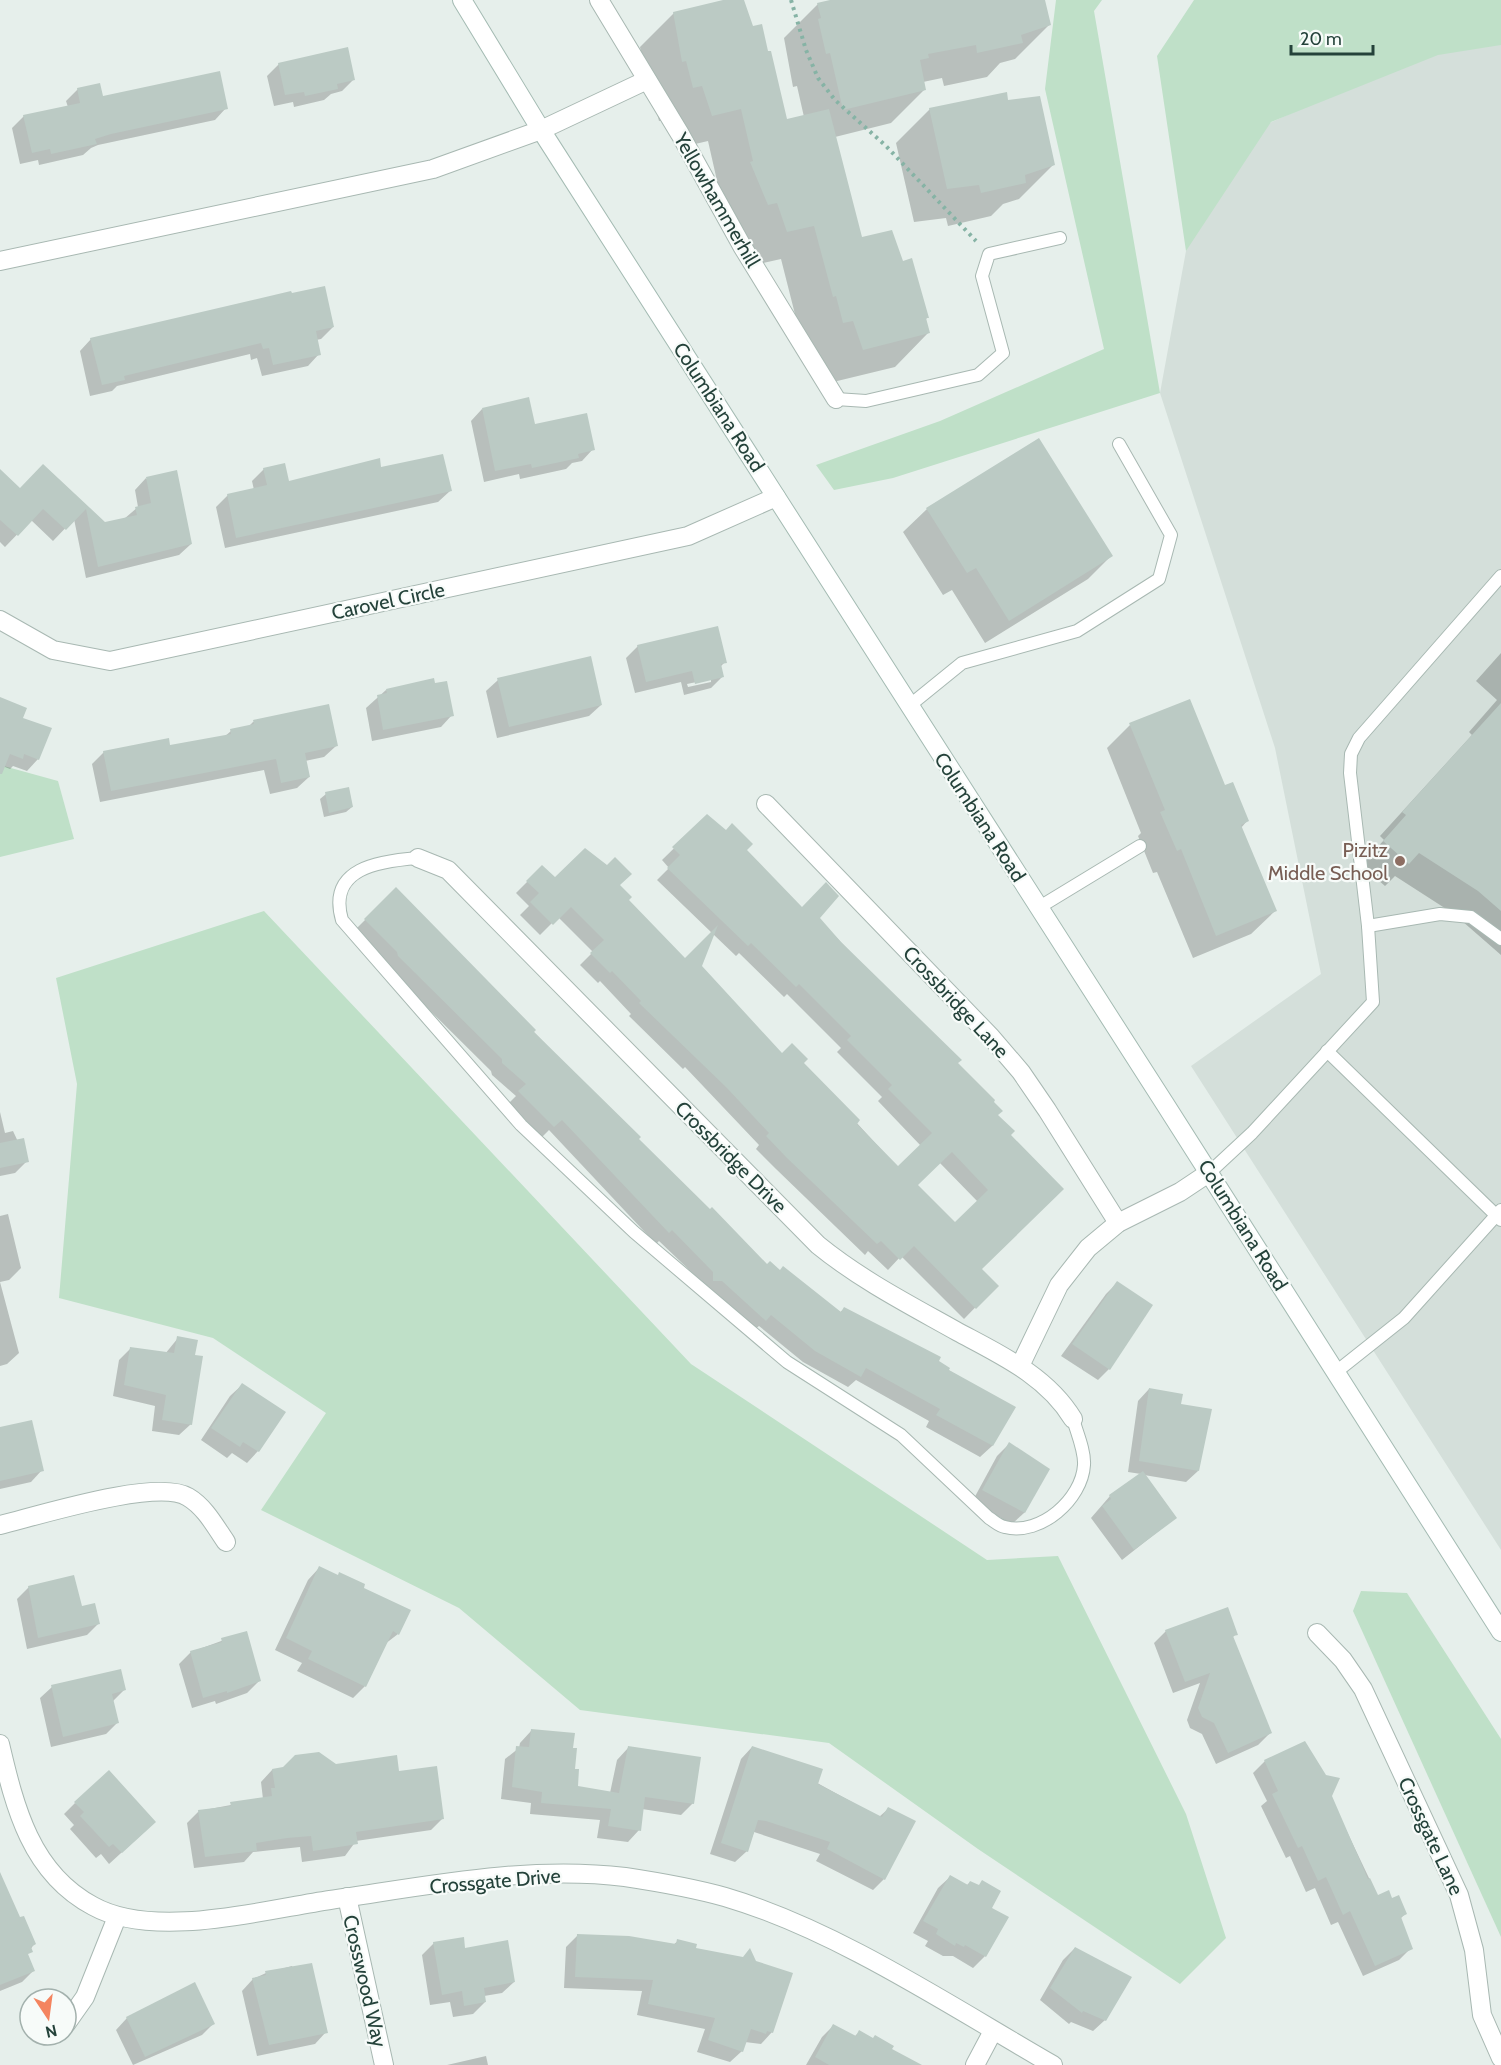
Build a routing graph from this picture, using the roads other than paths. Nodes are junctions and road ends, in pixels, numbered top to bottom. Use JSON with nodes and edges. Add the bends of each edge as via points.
{"nodes":[{"id":1,"x":462,"y":0,"type":"edge"},
{"id":2,"x":599,"y":0,"type":"edge"},
{"id":3,"x":647,"y":80,"type":"junction"},
{"id":4,"x":541,"y":130,"type":"junction"},
{"id":5,"x":1060,"y":238,"type":"dead end"},
{"id":6,"x":0,"y":261,"type":"edge"},
{"id":7,"x":836,"y":399,"type":"joint"},
{"id":8,"x":1119,"y":444,"type":"dead end"},
{"id":9,"x":776,"y":497,"type":"junction"},
{"id":10,"x":1501,"y":576,"type":"edge"},
{"id":11,"x":0,"y":620,"type":"edge"},
{"id":12,"x":909,"y":706,"type":"junction"},
{"id":13,"x":766,"y":804,"type":"dead end"},
{"id":14,"x":1140,"y":846,"type":"dead end"},
{"id":15,"x":418,"y":858,"type":"joint"},
{"id":16,"x":1038,"y":908,"type":"junction"},
{"id":17,"x":1368,"y":926,"type":"junction"},
{"id":18,"x":1501,"y":939,"type":"edge"},
{"id":19,"x":1327,"y":1051,"type":"junction"},
{"id":20,"x":1210,"y":1172,"type":"junction"},
{"id":21,"x":1500,"y":1215,"type":"edge"},
{"id":22,"x":1118,"y":1223,"type":"junction"},
{"id":23,"x":1020,"y":1366,"type":"junction"},
{"id":24,"x":1336,"y":1372,"type":"junction"},
{"id":25,"x":1073,"y":1419,"type":"joint"},
{"id":26,"x":0,"y":1526,"type":"edge"},
{"id":27,"x":226,"y":1542,"type":"dead end"},
{"id":28,"x":1501,"y":1632,"type":"edge"},
{"id":29,"x":1317,"y":1633,"type":"dead end"},
{"id":30,"x":0,"y":1744,"type":"edge"},
{"id":31,"x":347,"y":1898,"type":"junction"},
{"id":32,"x":117,"y":1917,"type":"junction"},
{"id":33,"x":78,"y":2007,"type":"edge"},
{"id":34,"x":993,"y":2031,"type":"junction"},
{"id":35,"x":1501,"y":2058,"type":"edge"},
{"id":36,"x":384,"y":2065,"type":"edge"},
{"id":37,"x":975,"y":2065,"type":"edge"},
{"id":38,"x":1053,"y":2065,"type":"edge"}],
"edges":[{"from":1,"to":4,"type":"street","name":"Columbiana Road"},
{"from":2,"to":3,"type":"street","name":"Yellowhammerhill"},
{"from":3,"to":4,"type":"street"},
{"from":3,"to":7,"type":"street","name":"Yellowhammerhill"},
{"from":4,"to":6,"type":"street","via":[[434,169]]},
{"from":4,"to":9,"type":"street","name":"Columbiana Road"},
{"from":5,"to":7,"type":"lane","via":[[989,254],[982,276],[1003,353],[978,375],[866,401]]},
{"from":8,"to":12,"type":"lane","via":[[1171,535],[1159,579],[1077,630],[962,663]]},
{"from":9,"to":11,"type":"street","name":"Carovel Circle","via":[[688,536],[110,661],[53,650]]},
{"from":9,"to":12,"type":"street","name":"Columbiana Road"},
{"from":10,"to":17,"type":"lane","via":[[1359,738],[1351,754]]},
{"from":12,"to":16,"type":"street","name":"Columbiana Road"},
{"from":13,"to":22,"type":"street","name":"Crossbridge Lane","via":[[1021,1072]]},
{"from":14,"to":16,"type":"lane"},
{"from":15,"to":23,"type":"street","name":"Crossbridge Drive","via":[[448,870],[818,1245],[851,1272]]},
{"from":15,"to":25,"type":"lane","via":[[389,860],[349,877],[340,889],[338,901],[342,920],[521,1125],[694,1285],[787,1362],[901,1436],[1003,1527],[1030,1526],[1050,1518],[1077,1489],[1084,1462]]},
{"from":16,"to":20,"type":"street","name":"Columbiana Road"},
{"from":17,"to":18,"type":"lane","via":[[1440,914],[1471,917]]},
{"from":17,"to":19,"type":"lane","via":[[1373,1002]]},
{"from":19,"to":20,"type":"lane","via":[[1252,1133]]},
{"from":19,"to":21,"type":"lane"},
{"from":20,"to":22,"type":"street"},
{"from":20,"to":24,"type":"street","name":"Columbiana Road"},
{"from":21,"to":24,"type":"lane","via":[[1404,1318]]},
{"from":22,"to":23,"type":"street","via":[[1088,1248],[1059,1285]]},
{"from":23,"to":25,"type":"street","name":"Crossbridge Drive","via":[[1062,1400]]},
{"from":24,"to":28,"type":"street","name":"Columbiana Road"},
{"from":26,"to":27,"type":"street","via":[[101,1500],[155,1491],[187,1495],[206,1512]]},
{"from":29,"to":35,"type":"street","name":"Crossgate Lane","via":[[1363,1689],[1460,1895],[1474,1950],[1482,2015]]},
{"from":30,"to":32,"type":"street","name":"Crossgate Drive","via":[[15,1808],[37,1854],[53,1875],[90,1905]]},
{"from":31,"to":32,"type":"street","name":"Crossgate Drive","via":[[175,1922]]},
{"from":31,"to":34,"type":"street","name":"Crossgate Drive","via":[[500,1877],[562,1874],[623,1877],[680,1887],[725,1897],[814,1933],[855,1952]]},
{"from":31,"to":36,"type":"street","name":"Crosswood Way"},
{"from":32,"to":33,"type":"street"},
{"from":34,"to":37,"type":"street"},
{"from":34,"to":38,"type":"street","name":"Crossgate Drive"}]}
